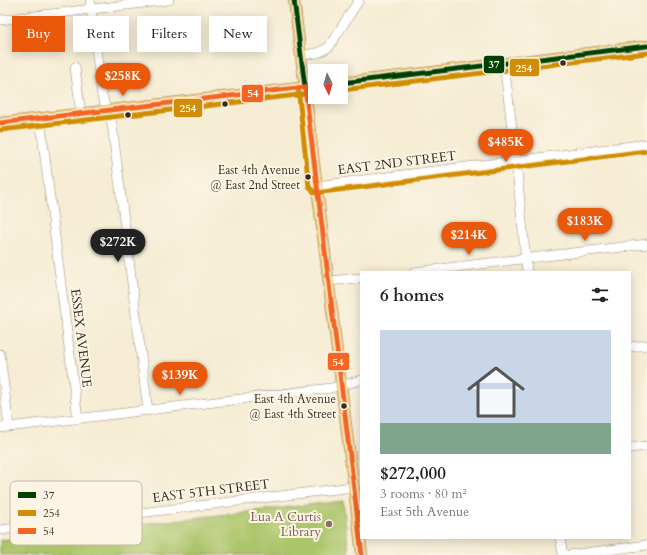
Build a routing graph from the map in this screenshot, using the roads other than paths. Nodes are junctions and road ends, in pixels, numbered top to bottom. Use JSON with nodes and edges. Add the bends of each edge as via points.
{"nodes":[{"id":1,"x":169,"y":0,"type":"edge"},
{"id":2,"x":294,"y":0,"type":"edge"},
{"id":3,"x":360,"y":0,"type":"edge"},
{"id":4,"x":90,"y":5,"type":"edge"},
{"id":5,"x":0,"y":20,"type":"edge"},
{"id":6,"x":647,"y":46,"type":"edge"},
{"id":7,"x":301,"y":55,"type":"junction"},
{"id":8,"x":504,"y":64,"type":"junction"},
{"id":9,"x":75,"y":67,"type":"dead end"},
{"id":10,"x":308,"y":80,"type":"edge"},
{"id":11,"x":348,"y":82,"type":"edge"},
{"id":12,"x":308,"y":87,"type":"edge"},
{"id":13,"x":311,"y":104,"type":"edge"},
{"id":14,"x":107,"y":111,"type":"junction"},
{"id":15,"x":81,"y":114,"type":"junction"},
{"id":16,"x":40,"y":118,"type":"junction"},
{"id":17,"x":0,"y":123,"type":"edge"},
{"id":18,"x":647,"y":144,"type":"edge"},
{"id":19,"x":516,"y":161,"type":"junction"},
{"id":20,"x":316,"y":186,"type":"junction"},
{"id":21,"x":647,"y":244,"type":"edge"},
{"id":22,"x":526,"y":260,"type":"junction"},
{"id":23,"x":423,"y":271,"type":"edge"},
{"id":24,"x":527,"y":271,"type":"edge"},
{"id":25,"x":360,"y":278,"type":"edge"},
{"id":26,"x":328,"y":281,"type":"junction"},
{"id":27,"x":647,"y":345,"type":"edge"},
{"id":28,"x":631,"y":347,"type":"edge"},
{"id":29,"x":0,"y":354,"type":"edge"},
{"id":30,"x":360,"y":380,"type":"edge"},
{"id":31,"x":340,"y":384,"type":"junction"},
{"id":32,"x":148,"y":411,"type":"junction"},
{"id":33,"x":78,"y":419,"type":"junction"},
{"id":34,"x":5,"y":428,"type":"edge"},
{"id":35,"x":647,"y":446,"type":"edge"},
{"id":36,"x":631,"y":448,"type":"edge"},
{"id":37,"x":356,"y":482,"type":"edge"},
{"id":38,"x":142,"y":511,"type":"edge"},
{"id":39,"x":10,"y":529,"type":"edge"},
{"id":40,"x":0,"y":530,"type":"edge"},
{"id":41,"x":360,"y":531,"type":"edge"},
{"id":42,"x":361,"y":539,"type":"edge"},
{"id":43,"x":560,"y":539,"type":"edge"},
{"id":44,"x":647,"y":545,"type":"edge"},
{"id":45,"x":362,"y":555,"type":"edge"},
{"id":46,"x":562,"y":555,"type":"edge"},
{"id":47,"x":569,"y":555,"type":"edge"}],
"edges":[{"from":1,"to":4,"type":"street"},
{"from":2,"to":7,"type":"main road"},
{"from":3,"to":7,"type":"street","via":[[329,47],[318,53]]},
{"from":4,"to":5,"type":"street"},
{"from":4,"to":14,"type":"street","via":[[102,96]]},
{"from":6,"to":8,"type":"main road"},
{"from":7,"to":10,"type":"main road"},
{"from":8,"to":11,"type":"main road"},
{"from":8,"to":19,"type":"street"},
{"from":9,"to":15,"type":"street"},
{"from":12,"to":14,"type":"main road"},
{"from":13,"to":20,"type":"main road"},
{"from":14,"to":15,"type":"main road"},
{"from":14,"to":32,"type":"street","via":[[113,136]]},
{"from":15,"to":16,"type":"main road"},
{"from":16,"to":17,"type":"main road"},
{"from":16,"to":33,"type":"street","name":"ESSEX AVENUE"},
{"from":18,"to":19,"type":"street","name":"EAST 2ND STREET"},
{"from":19,"to":20,"type":"street","name":"EAST 2ND STREET"},
{"from":19,"to":22,"type":"street"},
{"from":20,"to":26,"type":"main road"},
{"from":21,"to":22,"type":"street"},
{"from":22,"to":23,"type":"street"},
{"from":22,"to":24,"type":"street"},
{"from":25,"to":26,"type":"street"},
{"from":26,"to":31,"type":"main road"},
{"from":27,"to":28,"type":"street"},
{"from":29,"to":34,"type":"street"},
{"from":30,"to":31,"type":"street"},
{"from":31,"to":32,"type":"street","via":[[331,388]]},
{"from":31,"to":37,"type":"main road"},
{"from":32,"to":33,"type":"street"},
{"from":33,"to":34,"type":"street"},
{"from":35,"to":36,"type":"street"},
{"from":37,"to":38,"type":"street","name":"EAST 5TH STREET"},
{"from":37,"to":41,"type":"main road"},
{"from":39,"to":40,"type":"street","name":"EAST 5TH STREET"},
{"from":42,"to":45,"type":"main road"},
{"from":43,"to":46,"type":"street"},
{"from":44,"to":47,"type":"street"}]}
